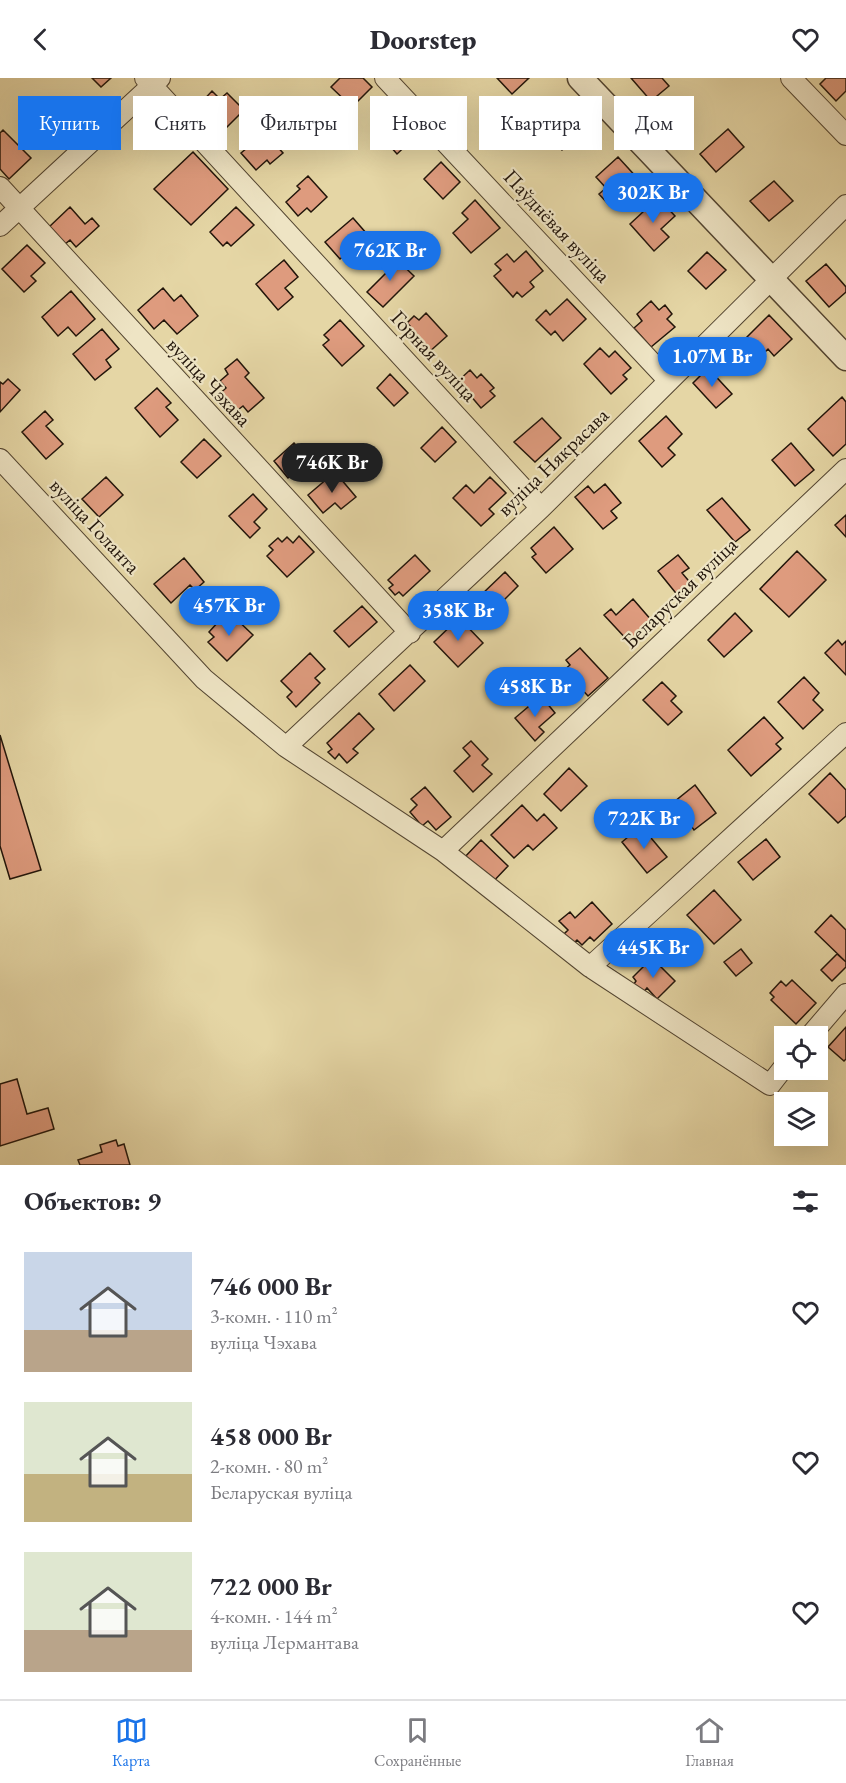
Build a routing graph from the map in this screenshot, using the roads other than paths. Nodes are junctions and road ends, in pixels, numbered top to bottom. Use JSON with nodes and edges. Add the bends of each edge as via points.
{"nodes":[{"id":1,"x":385,"y":78,"type":"edge"},
{"id":2,"x":580,"y":78,"type":"edge"},
{"id":3,"x":791,"y":78,"type":"edge"},
{"id":4,"x":152,"y":81,"type":"edge"},
{"id":5,"x":846,"y":135,"type":"edge"},
{"id":6,"x":0,"y":187,"type":"edge"},
{"id":7,"x":846,"y":205,"type":"edge"},
{"id":8,"x":20,"y":209,"type":"junction"},
{"id":9,"x":0,"y":226,"type":"edge"},
{"id":10,"x":769,"y":278,"type":"junction"},
{"id":11,"x":846,"y":358,"type":"edge"},
{"id":12,"x":669,"y":381,"type":"junction"},
{"id":13,"x":0,"y":459,"type":"edge"},
{"id":14,"x":846,"y":469,"type":"edge"},
{"id":15,"x":541,"y":508,"type":"junction"},
{"id":16,"x":410,"y":633,"type":"junction"},
{"id":17,"x":846,"y":733,"type":"edge"},
{"id":18,"x":286,"y":747,"type":"junction"},
{"id":19,"x":444,"y":851,"type":"junction"},
{"id":20,"x":590,"y":967,"type":"junction"},
{"id":21,"x":846,"y":994,"type":"edge"},
{"id":22,"x":819,"y":1026,"type":"edge"},
{"id":23,"x":774,"y":1080,"type":"edge"}],
"edges":[{"from":1,"to":12,"type":"street","name":"Паўднёвая вуліца"},
{"from":2,"to":10,"type":"street"},
{"from":3,"to":5,"type":"street"},
{"from":4,"to":8,"type":"street"},
{"from":4,"to":15,"type":"street","name":"Горная вуліца"},
{"from":6,"to":8,"type":"street","name":"вуліца Чэхава"},
{"from":7,"to":10,"type":"street","name":"вуліца Някрасава"},
{"from":8,"to":9,"type":"street"},
{"from":8,"to":16,"type":"street","name":"вуліца Чэхава"},
{"from":10,"to":11,"type":"street"},
{"from":10,"to":12,"type":"street","name":"вуліца Някрасава"},
{"from":12,"to":15,"type":"street","name":"вуліца Някрасава"},
{"from":13,"to":18,"type":"street","name":"вуліца Голанта","via":[[204,679]]},
{"from":14,"to":19,"type":"street","name":"Беларуская вуліца"},
{"from":15,"to":16,"type":"street","name":"вуліца Някрасава"},
{"from":16,"to":18,"type":"street","name":"вуліца Някрасава"},
{"from":17,"to":20,"type":"street"},
{"from":18,"to":19,"type":"street","name":"вуліца Голанта"},
{"from":19,"to":20,"type":"street","name":"вуліца Голанта"},
{"from":20,"to":23,"type":"street","name":"вуліца Голанта","via":[[770,1085]]},
{"from":21,"to":22,"type":"street"}]}
